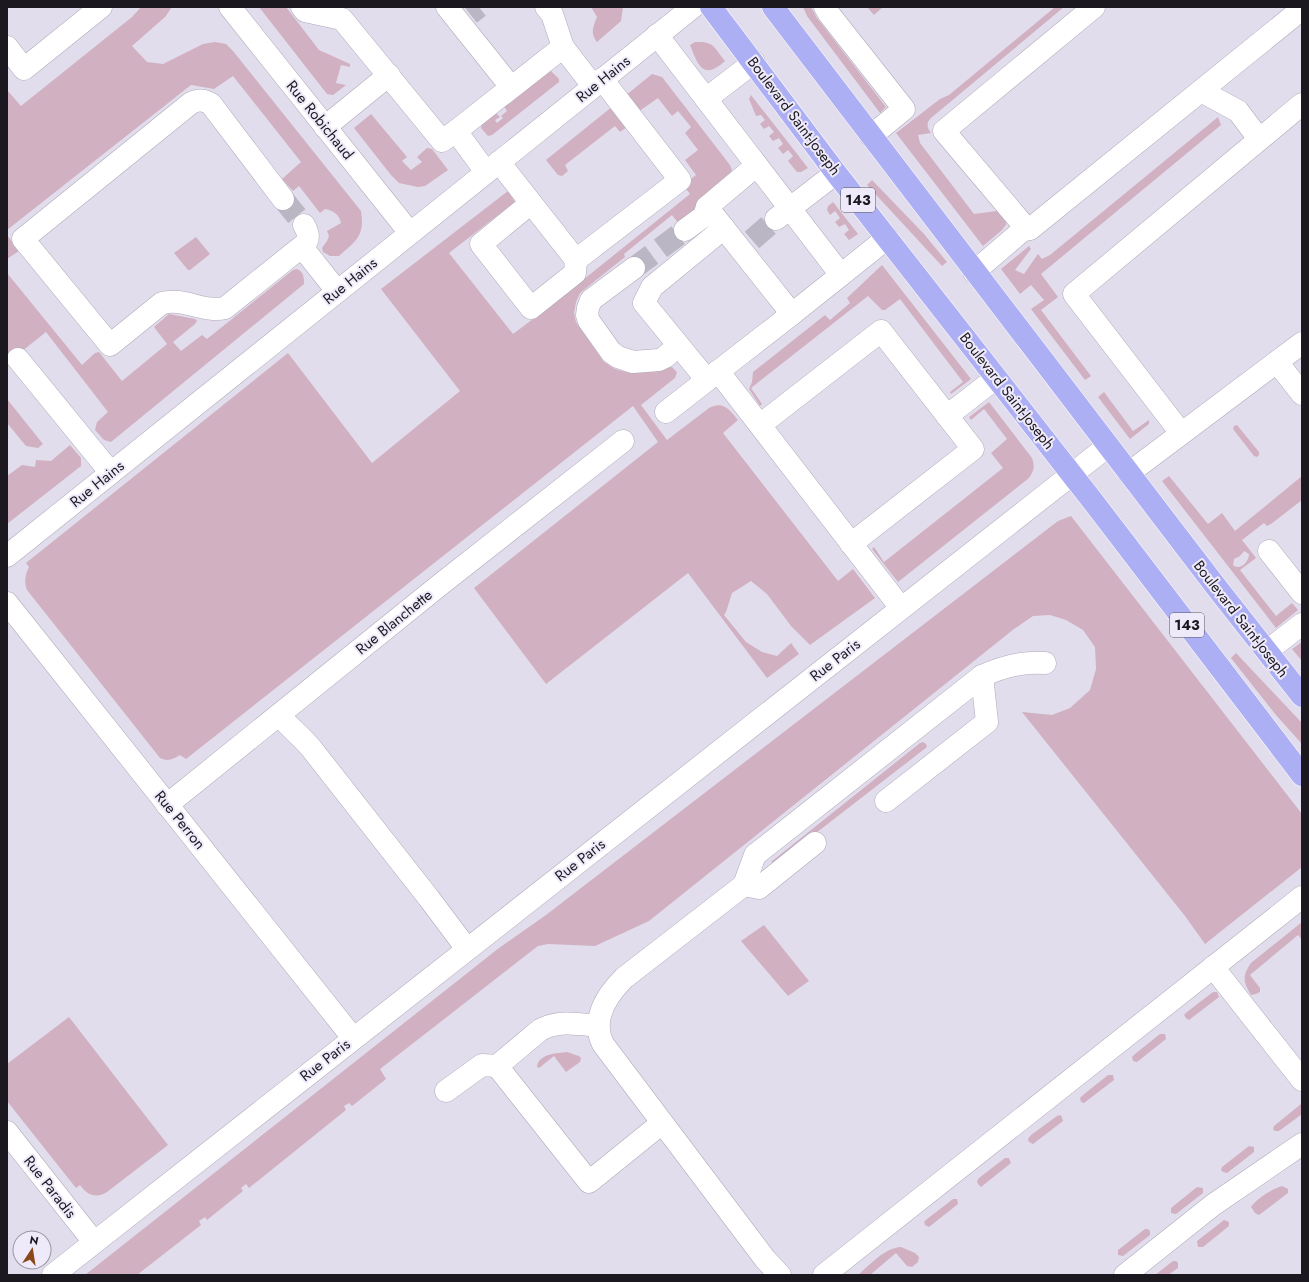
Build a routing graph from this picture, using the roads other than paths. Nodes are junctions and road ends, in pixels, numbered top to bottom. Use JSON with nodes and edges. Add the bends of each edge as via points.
{"nodes":[{"id":1,"x":101,"y":7,"type":"edge"},
{"id":2,"x":230,"y":7,"type":"edge"},
{"id":3,"x":546,"y":7,"type":"edge"},
{"id":4,"x":693,"y":7,"type":"edge"},
{"id":5,"x":711,"y":7,"type":"edge"},
{"id":6,"x":773,"y":7,"type":"edge"},
{"id":7,"x":825,"y":7,"type":"edge"},
{"id":8,"x":1094,"y":7,"type":"edge"},
{"id":9,"x":310,"y":9,"type":"edge"},
{"id":10,"x":1302,"y":9,"type":"edge"},
{"id":11,"x":350,"y":13,"type":"edge"},
{"id":12,"x":459,"y":14,"type":"edge"},
{"id":13,"x":657,"y":35,"type":"junction"},
{"id":14,"x":7,"y":47,"type":"edge"},
{"id":15,"x":563,"y":47,"type":"junction"},
{"id":16,"x":754,"y":62,"type":"junction"},
{"id":17,"x":389,"y":76,"type":"junction"},
{"id":18,"x":598,"y":83,"type":"junction"},
{"id":19,"x":511,"y":87,"type":"junction"},
{"id":20,"x":1201,"y":92,"type":"junction"},
{"id":21,"x":706,"y":99,"type":"junction"},
{"id":22,"x":1302,"y":104,"type":"edge"},
{"id":23,"x":325,"y":127,"type":"junction"},
{"id":24,"x":456,"y":131,"type":"junction"},
{"id":25,"x":871,"y":136,"type":"junction"},
{"id":26,"x":1259,"y":139,"type":"junction"},
{"id":27,"x":757,"y":165,"type":"junction"},
{"id":28,"x":492,"y":167,"type":"junction"},
{"id":29,"x":836,"y":173,"type":"junction"},
{"id":30,"x":283,"y":199,"type":"tunnel mouth"},
{"id":31,"x":531,"y":202,"type":"junction"},
{"id":32,"x":707,"y":206,"type":"junction"},
{"id":33,"x":783,"y":214,"type":"junction"},
{"id":34,"x":304,"y":226,"type":"tunnel mouth"},
{"id":35,"x":724,"y":228,"type":"junction"},
{"id":36,"x":685,"y":230,"type":"tunnel mouth"},
{"id":37,"x":1023,"y":230,"type":"junction"},
{"id":38,"x":410,"y":233,"type":"junction"},
{"id":39,"x":887,"y":238,"type":"junction"},
{"id":40,"x":302,"y":247,"type":"junction"},
{"id":41,"x":576,"y":260,"type":"junction"},
{"id":42,"x":634,"y":268,"type":"tunnel mouth"},
{"id":43,"x":974,"y":272,"type":"junction"},
{"id":44,"x":842,"y":275,"type":"junction"},
{"id":45,"x":337,"y":291,"type":"junction"},
{"id":46,"x":792,"y":314,"type":"junction"},
{"id":47,"x":1302,"y":343,"type":"edge"},
{"id":48,"x":678,"y":346,"type":"junction"},
{"id":49,"x":18,"y":359,"type":"dead end"},
{"id":50,"x":1277,"y":362,"type":"junction"},
{"id":51,"x":712,"y":376,"type":"junction"},
{"id":52,"x":996,"y":378,"type":"junction"},
{"id":53,"x":1302,"y":394,"type":"edge"},
{"id":54,"x":666,"y":412,"type":"dead end"},
{"id":55,"x":947,"y":416,"type":"junction"},
{"id":56,"x":760,"y":425,"type":"junction"},
{"id":57,"x":1182,"y":433,"type":"junction"},
{"id":58,"x":623,"y":441,"type":"dead end"},
{"id":59,"x":1108,"y":446,"type":"junction"},
{"id":60,"x":112,"y":473,"type":"junction"},
{"id":61,"x":1129,"y":473,"type":"junction"},
{"id":62,"x":1071,"y":474,"type":"junction"},
{"id":63,"x":852,"y":544,"type":"junction"},
{"id":64,"x":1269,"y":551,"type":"dead end"},
{"id":65,"x":7,"y":556,"type":"edge"},
{"id":66,"x":1302,"y":593,"type":"edge"},
{"id":67,"x":7,"y":602,"type":"edge"},
{"id":68,"x":901,"y":608,"type":"junction"},
{"id":69,"x":1302,"y":624,"type":"edge"},
{"id":70,"x":1267,"y":651,"type":"junction"},
{"id":71,"x":1045,"y":663,"type":"dead end"},
{"id":72,"x":982,"y":676,"type":"junction"},
{"id":73,"x":1302,"y":696,"type":"edge"},
{"id":74,"x":279,"y":715,"type":"junction"},
{"id":75,"x":1302,"y":775,"type":"edge"},
{"id":76,"x":886,"y":801,"type":"dead end"},
{"id":77,"x":167,"y":805,"type":"junction"},
{"id":78,"x":816,"y":842,"type":"dead end"},
{"id":79,"x":744,"y":884,"type":"junction"},
{"id":80,"x":1302,"y":897,"type":"edge"},
{"id":81,"x":467,"y":949,"type":"junction"},
{"id":82,"x":1213,"y":967,"type":"junction"},
{"id":83,"x":598,"y":1026,"type":"junction"},
{"id":84,"x":353,"y":1038,"type":"junction"},
{"id":85,"x":497,"y":1066,"type":"junction"},
{"id":86,"x":1302,"y":1080,"type":"edge"},
{"id":87,"x":446,"y":1092,"type":"dead end"},
{"id":88,"x":662,"y":1123,"type":"junction"},
{"id":89,"x":7,"y":1132,"type":"edge"},
{"id":90,"x":1302,"y":1144,"type":"edge"},
{"id":91,"x":94,"y":1242,"type":"junction"},
{"id":92,"x":53,"y":1275,"type":"edge"},
{"id":93,"x":780,"y":1275,"type":"edge"},
{"id":94,"x":824,"y":1275,"type":"edge"},
{"id":95,"x":1125,"y":1275,"type":"edge"}],
"edges":[{"from":1,"to":14,"type":"street","via":[[24,69]]},
{"from":2,"to":23,"type":"street","name":"Rue Robichaud"},
{"from":3,"to":15,"type":"street","via":[[552,14]]},
{"from":4,"to":13,"type":"street","name":"Rue Hains"},
{"from":5,"to":16,"type":"main road","name":"Boulevard Saint-Joseph","number":"143"},
{"from":6,"to":25,"type":"main road","name":"Boulevard Saint-Joseph"},
{"from":7,"to":25,"type":"street","via":[[904,109]]},
{"from":8,"to":37,"type":"street","via":[[944,131],[1020,221]]},
{"from":9,"to":11,"type":"street"},
{"from":10,"to":20,"type":"street"},
{"from":11,"to":17,"type":"street"},
{"from":12,"to":19,"type":"street"},
{"from":13,"to":18,"type":"street","name":"Rue Hains"},
{"from":13,"to":21,"type":"street"},
{"from":15,"to":18,"type":"street"},
{"from":15,"to":19,"type":"street"},
{"from":16,"to":21,"type":"street"},
{"from":16,"to":29,"type":"main road","name":"Boulevard Saint-Joseph","number":"143"},
{"from":17,"to":23,"type":"street"},
{"from":17,"to":24,"type":"street","via":[[442,141]]},
{"from":18,"to":28,"type":"street","name":"Rue Hains"},
{"from":18,"to":41,"type":"street","via":[[680,180]]},
{"from":19,"to":24,"type":"street"},
{"from":20,"to":26,"type":"street","via":[[1238,111]]},
{"from":20,"to":37,"type":"street","via":[[1030,229]]},
{"from":21,"to":27,"type":"street"},
{"from":22,"to":26,"type":"street"},
{"from":23,"to":38,"type":"street","name":"Rue Robichaud"},
{"from":24,"to":28,"type":"street"},
{"from":25,"to":43,"type":"main road","name":"Boulevard Saint-Joseph"},
{"from":26,"to":57,"type":"street","via":[[1074,294]]},
{"from":27,"to":32,"type":"street"},
{"from":27,"to":33,"type":"street"},
{"from":28,"to":31,"type":"street"},
{"from":28,"to":38,"type":"street","name":"Rue Hains"},
{"from":29,"to":33,"type":"street"},
{"from":29,"to":39,"type":"main road","name":"Boulevard Saint-Joseph","number":"143"},
{"from":30,"to":40,"type":"street","via":[[211,104],[200,100],[191,103],[23,239],[110,345],[162,303],[225,308]]},
{"from":31,"to":41,"type":"street"},
{"from":31,"to":41,"type":"street","via":[[481,244],[531,308],[575,273]]},
{"from":32,"to":35,"type":"street"},
{"from":32,"to":36,"type":"street","via":[[704,216]]},
{"from":33,"to":44,"type":"street"},
{"from":34,"to":40,"type":"street","via":[[308,231],[308,237]]},
{"from":35,"to":46,"type":"street","via":[[746,244]]},
{"from":35,"to":48,"type":"street","via":[[652,287],[644,303]]},
{"from":37,"to":43,"type":"street"},
{"from":38,"to":45,"type":"street","name":"Rue Hains"},
{"from":39,"to":44,"type":"street"},
{"from":39,"to":52,"type":"main road","name":"Boulevard Saint-Joseph","number":"143"},
{"from":40,"to":45,"type":"street"},
{"from":42,"to":48,"type":"street","via":[[591,300],[587,314],[589,320],[611,352],[625,360],[659,360]]},
{"from":43,"to":59,"type":"main road","name":"Boulevard Saint-Joseph"},
{"from":44,"to":46,"type":"street"},
{"from":45,"to":60,"type":"street","name":"Rue Hains"},
{"from":46,"to":51,"type":"street"},
{"from":47,"to":50,"type":"street"},
{"from":48,"to":51,"type":"street"},
{"from":49,"to":60,"type":"street"},
{"from":50,"to":53,"type":"street"},
{"from":50,"to":57,"type":"street"},
{"from":51,"to":54,"type":"street"},
{"from":51,"to":56,"type":"street"},
{"from":52,"to":55,"type":"street"},
{"from":52,"to":62,"type":"main road","name":"Boulevard Saint-Joseph","number":"143"},
{"from":55,"to":56,"type":"street","via":[[881,331]]},
{"from":55,"to":63,"type":"street","via":[[973,450]]},
{"from":56,"to":63,"type":"street"},
{"from":57,"to":61,"type":"street"},
{"from":58,"to":74,"type":"street","name":"Rue Blanchette"},
{"from":59,"to":61,"type":"main road","name":"Boulevard Saint-Joseph"},
{"from":59,"to":62,"type":"street","name":"Rue Paris"},
{"from":60,"to":65,"type":"street","name":"Rue Hains"},
{"from":61,"to":70,"type":"main road","name":"Boulevard Saint-Joseph"},
{"from":62,"to":68,"type":"street","name":"Rue Paris"},
{"from":62,"to":75,"type":"main road","name":"Boulevard Saint-Joseph","number":"143"},
{"from":63,"to":68,"type":"street"},
{"from":64,"to":66,"type":"street"},
{"from":67,"to":77,"type":"street","name":"Rue Perron"},
{"from":68,"to":81,"type":"street","name":"Rue Paris"},
{"from":69,"to":70,"type":"street"},
{"from":70,"to":73,"type":"main road","name":"Boulevard Saint-Joseph"},
{"from":71,"to":72,"type":"street","via":[[1018,664]]},
{"from":72,"to":76,"type":"street","via":[[987,722]]},
{"from":72,"to":79,"type":"street","via":[[755,855]]},
{"from":74,"to":77,"type":"street","name":"Rue Blanchette"},
{"from":74,"to":81,"type":"street","via":[[311,748]]},
{"from":77,"to":84,"type":"street","name":"Rue Perron"},
{"from":78,"to":79,"type":"street","via":[[759,888]]},
{"from":79,"to":83,"type":"street","via":[[624,978],[606,1001],[600,1013]]},
{"from":80,"to":82,"type":"street"},
{"from":81,"to":84,"type":"street","name":"Rue Paris"},
{"from":82,"to":86,"type":"street"},
{"from":82,"to":94,"type":"street"},
{"from":83,"to":85,"type":"street","via":[[559,1023],[548,1026]]},
{"from":83,"to":88,"type":"street","via":[[603,1044]]},
{"from":84,"to":91,"type":"street","name":"Rue Paris"},
{"from":85,"to":87,"type":"street","via":[[482,1065]]},
{"from":85,"to":88,"type":"street","via":[[589,1182]]},
{"from":88,"to":93,"type":"street","via":[[765,1259]]},
{"from":89,"to":91,"type":"street","name":"Rue Paradis"},
{"from":90,"to":95,"type":"street","via":[[1213,1205]]},
{"from":91,"to":92,"type":"street","name":"Rue Paris"}]}
